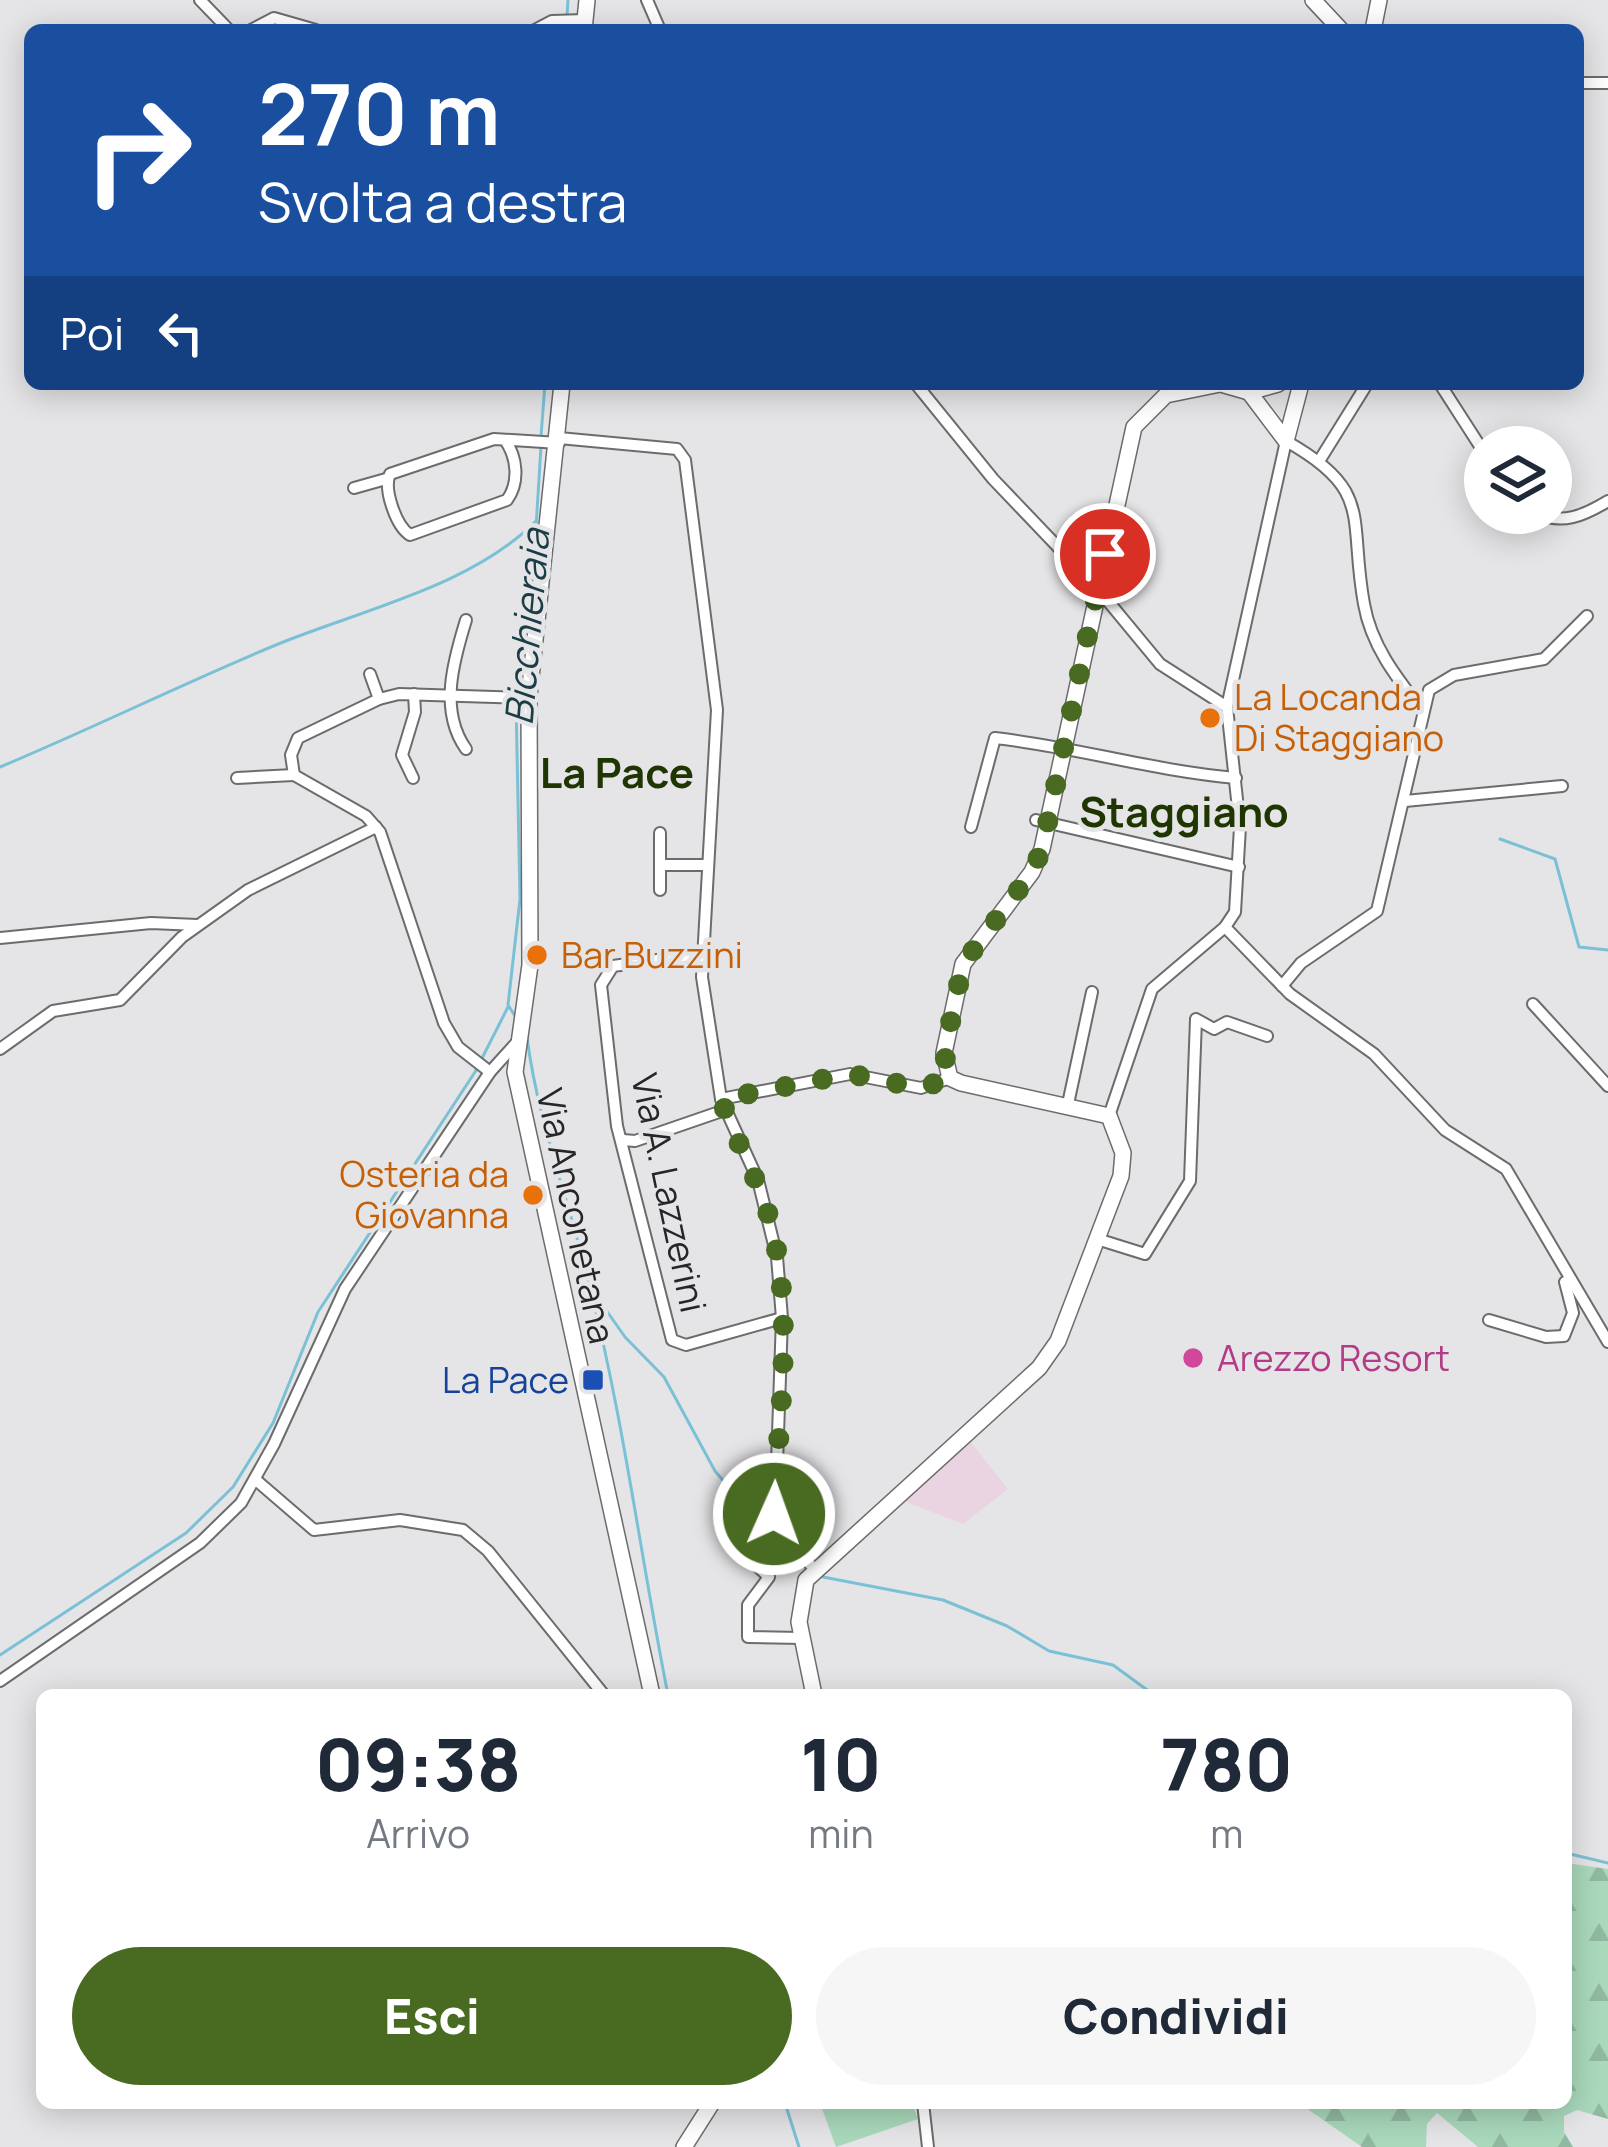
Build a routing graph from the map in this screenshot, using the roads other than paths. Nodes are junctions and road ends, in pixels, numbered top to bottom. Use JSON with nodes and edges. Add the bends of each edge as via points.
{"nodes":[{"id":1,"x":200,"y":0,"type":"edge"},
{"id":2,"x":587,"y":0,"type":"edge"},
{"id":3,"x":1313,"y":0,"type":"edge"},
{"id":4,"x":582,"y":23,"type":"edge"},
{"id":5,"x":223,"y":24,"type":"edge"},
{"id":6,"x":262,"y":24,"type":"edge"},
{"id":7,"x":295,"y":24,"type":"edge"},
{"id":8,"x":548,"y":24,"type":"edge"},
{"id":9,"x":1335,"y":24,"type":"edge"},
{"id":10,"x":561,"y":390,"type":"edge"},
{"id":11,"x":921,"y":390,"type":"edge"},
{"id":12,"x":1191,"y":390,"type":"edge"},
{"id":13,"x":1362,"y":390,"type":"edge"},
{"id":14,"x":1444,"y":390,"type":"edge"},
{"id":15,"x":1270,"y":393,"type":"edge"},
{"id":16,"x":1298,"y":398,"type":"edge"},
{"id":17,"x":1467,"y":426,"type":"edge"},
{"id":18,"x":505,"y":440,"type":"junction"},
{"id":19,"x":557,"y":441,"type":"junction"},
{"id":20,"x":1286,"y":441,"type":"junction"},
{"id":21,"x":1321,"y":458,"type":"junction"},
{"id":22,"x":386,"y":479,"type":"junction"},
{"id":23,"x":354,"y":488,"type":"dead end"},
{"id":24,"x":1608,"y":501,"type":"edge"},
{"id":25,"x":1572,"y":518,"type":"edge"},
{"id":26,"x":1098,"y":589,"type":"junction"},
{"id":27,"x":1588,"y":616,"type":"dead end"},
{"id":28,"x":466,"y":620,"type":"dead end"},
{"id":29,"x":370,"y":674,"type":"dead end"},
{"id":30,"x":414,"y":694,"type":"junction"},
{"id":31,"x":452,"y":695,"type":"junction"},
{"id":32,"x":529,"y":698,"type":"junction"},
{"id":33,"x":380,"y":699,"type":"junction"},
{"id":34,"x":1227,"y":707,"type":"junction"},
{"id":35,"x":1421,"y":709,"type":"junction"},
{"id":36,"x":1065,"y":746,"type":"junction"},
{"id":37,"x":466,"y":749,"type":"dead end"},
{"id":38,"x":294,"y":776,"type":"junction"},
{"id":39,"x":237,"y":778,"type":"dead end"},
{"id":40,"x":413,"y":778,"type":"dead end"},
{"id":41,"x":1236,"y":778,"type":"junction"},
{"id":42,"x":1562,"y":786,"type":"dead end"},
{"id":43,"x":1405,"y":801,"type":"junction"},
{"id":44,"x":1043,"y":822,"type":"junction"},
{"id":45,"x":376,"y":827,"type":"junction"},
{"id":46,"x":971,"y":827,"type":"dead end"},
{"id":47,"x":660,"y":833,"type":"dead end"},
{"id":48,"x":660,"y":865,"type":"junction"},
{"id":49,"x":704,"y":865,"type":"junction"},
{"id":50,"x":1239,"y":867,"type":"junction"},
{"id":51,"x":660,"y":890,"type":"dead end"},
{"id":52,"x":197,"y":925,"type":"junction"},
{"id":53,"x":1225,"y":927,"type":"junction"},
{"id":54,"x":0,"y":938,"type":"edge"},
{"id":55,"x":702,"y":960,"type":"junction"},
{"id":56,"x":1282,"y":986,"type":"junction"},
{"id":57,"x":1092,"y":992,"type":"dead end"},
{"id":58,"x":1533,"y":1004,"type":"dead end"},
{"id":59,"x":1268,"y":1036,"type":"dead end"},
{"id":60,"x":518,"y":1041,"type":"junction"},
{"id":61,"x":0,"y":1049,"type":"edge"},
{"id":62,"x":487,"y":1070,"type":"junction"},
{"id":63,"x":950,"y":1078,"type":"junction"},
{"id":64,"x":1608,"y":1086,"type":"edge"},
{"id":65,"x":723,"y":1104,"type":"junction"},
{"id":66,"x":1068,"y":1104,"type":"junction"},
{"id":67,"x":1109,"y":1116,"type":"junction"},
{"id":68,"x":623,"y":1140,"type":"junction"},
{"id":69,"x":1096,"y":1239,"type":"junction"},
{"id":70,"x":1552,"y":1252,"type":"junction"},
{"id":71,"x":782,"y":1318,"type":"junction"},
{"id":72,"x":1489,"y":1320,"type":"dead end"},
{"id":73,"x":1569,"y":1330,"type":"junction"},
{"id":74,"x":1608,"y":1342,"type":"edge"},
{"id":75,"x":1580,"y":1344,"type":"dead end"},
{"id":76,"x":256,"y":1480,"type":"junction"},
{"id":77,"x":739,"y":1550,"type":"dead end"},
{"id":78,"x":814,"y":1569,"type":"junction"},
{"id":79,"x":801,"y":1638,"type":"junction"},
{"id":80,"x":0,"y":1681,"type":"edge"},
{"id":81,"x":599,"y":1689,"type":"edge"},
{"id":82,"x":651,"y":1689,"type":"edge"},
{"id":83,"x":813,"y":1689,"type":"edge"},
{"id":84,"x":708,"y":2109,"type":"edge"},
{"id":85,"x":923,"y":2109,"type":"edge"},
{"id":86,"x":684,"y":2147,"type":"edge"},
{"id":87,"x":928,"y":2147,"type":"edge"}],
"edges":[{"from":1,"to":5,"type":"street"},
{"from":2,"to":4,"type":"street"},
{"from":3,"to":9,"type":"street"},
{"from":4,"to":8,"type":"street"},
{"from":6,"to":7,"type":"street"},
{"from":10,"to":19,"type":"street","name":"Via Anconetana"},
{"from":11,"to":26,"type":"street","via":[[992,479]]},
{"from":12,"to":26,"type":"street","via":[[1166,395],[1134,427]]},
{"from":13,"to":21,"type":"street"},
{"from":14,"to":17,"type":"street"},
{"from":15,"to":16,"type":"street"},
{"from":15,"to":20,"type":"street"},
{"from":16,"to":20,"type":"street"},
{"from":18,"to":19,"type":"street"},
{"from":18,"to":22,"type":"street"},
{"from":18,"to":22,"type":"street","via":[[516,458],[507,500],[410,535]]},
{"from":19,"to":32,"type":"street","name":"Via Anconetana"},
{"from":19,"to":49,"type":"street","via":[[676,449],[685,460],[717,710]]},
{"from":20,"to":21,"type":"street"},
{"from":20,"to":34,"type":"street"},
{"from":21,"to":35,"type":"street","via":[[1352,506],[1370,628]]},
{"from":22,"to":23,"type":"street"},
{"from":24,"to":25,"type":"street"},
{"from":26,"to":34,"type":"street","via":[[1160,664]]},
{"from":26,"to":36,"type":"street"},
{"from":27,"to":35,"type":"street","via":[[1544,659],[1454,675],[1429,690]]},
{"from":28,"to":31,"type":"street","via":[[451,666]]},
{"from":29,"to":33,"type":"street"},
{"from":30,"to":31,"type":"street"},
{"from":30,"to":33,"type":"street"},
{"from":30,"to":40,"type":"street","via":[[402,754]]},
{"from":31,"to":32,"type":"street"},
{"from":31,"to":37,"type":"street","via":[[452,729]]},
{"from":32,"to":60,"type":"street","name":"Via Anconetana","via":[[530,965]]},
{"from":33,"to":38,"type":"street","via":[[298,738]]},
{"from":34,"to":41,"type":"street"},
{"from":35,"to":43,"type":"street"},
{"from":36,"to":41,"type":"street","via":[[1190,776]]},
{"from":36,"to":44,"type":"street"},
{"from":36,"to":46,"type":"street","via":[[995,738]]},
{"from":38,"to":39,"type":"street"},
{"from":38,"to":45,"type":"street"},
{"from":41,"to":50,"type":"street"},
{"from":42,"to":43,"type":"street"},
{"from":43,"to":56,"type":"street","via":[[1378,910],[1301,963]]},
{"from":44,"to":50,"type":"street"},
{"from":44,"to":63,"type":"street","via":[[1032,872],[963,964],[944,1053]]},
{"from":45,"to":52,"type":"street","via":[[248,890]]},
{"from":45,"to":62,"type":"street","via":[[444,1023]]},
{"from":47,"to":48,"type":"street"},
{"from":48,"to":49,"type":"street"},
{"from":48,"to":51,"type":"street"},
{"from":49,"to":55,"type":"street"},
{"from":50,"to":53,"type":"street","via":[[1235,912]]},
{"from":52,"to":54,"type":"street","via":[[151,922]]},
{"from":52,"to":61,"type":"street","via":[[121,1000],[53,1011]]},
{"from":53,"to":56,"type":"street"},
{"from":53,"to":67,"type":"street","via":[[1152,989]]},
{"from":55,"to":65,"type":"street"},
{"from":55,"to":68,"type":"street","name":"Via A. Lazzerini","via":[[604,973]]},
{"from":56,"to":70,"type":"street","via":[[1374,1054],[1445,1130],[1505,1169]]},
{"from":57,"to":66,"type":"street"},
{"from":58,"to":64,"type":"street"},
{"from":59,"to":69,"type":"street","via":[[1227,1022],[1214,1030],[1196,1019],[1190,1181],[1145,1254]]},
{"from":60,"to":62,"type":"street"},
{"from":60,"to":82,"type":"street","name":"Via Anconetana","via":[[517,1085],[536,1182]]},
{"from":62,"to":76,"type":"street","via":[[345,1289]]},
{"from":63,"to":65,"type":"street","via":[[921,1088],[850,1074]]},
{"from":63,"to":66,"type":"street"},
{"from":65,"to":68,"type":"street"},
{"from":65,"to":71,"type":"street","via":[[769,1216]]},
{"from":66,"to":67,"type":"street"},
{"from":67,"to":69,"type":"street","via":[[1123,1163]]},
{"from":68,"to":71,"type":"street","name":"Via A. Lazzerini","via":[[672,1340],[686,1345]]},
{"from":69,"to":78,"type":"street","via":[[1058,1341],[1039,1368]]},
{"from":70,"to":73,"type":"street","via":[[1572,1305]]},
{"from":70,"to":74,"type":"street"},
{"from":71,"to":78,"type":"street","via":[[775,1521]]},
{"from":72,"to":73,"type":"street","via":[[1546,1337]]},
{"from":73,"to":75,"type":"street"},
{"from":76,"to":80,"type":"street","via":[[200,1544]]},
{"from":76,"to":81,"type":"street","via":[[314,1530],[400,1520],[463,1530]]},
{"from":77,"to":79,"type":"street","via":[[769,1577],[748,1606],[748,1636]]},
{"from":78,"to":79,"type":"street","via":[[801,1593]]},
{"from":79,"to":83,"type":"street"},
{"from":84,"to":86,"type":"street"},
{"from":85,"to":87,"type":"street"}]}
